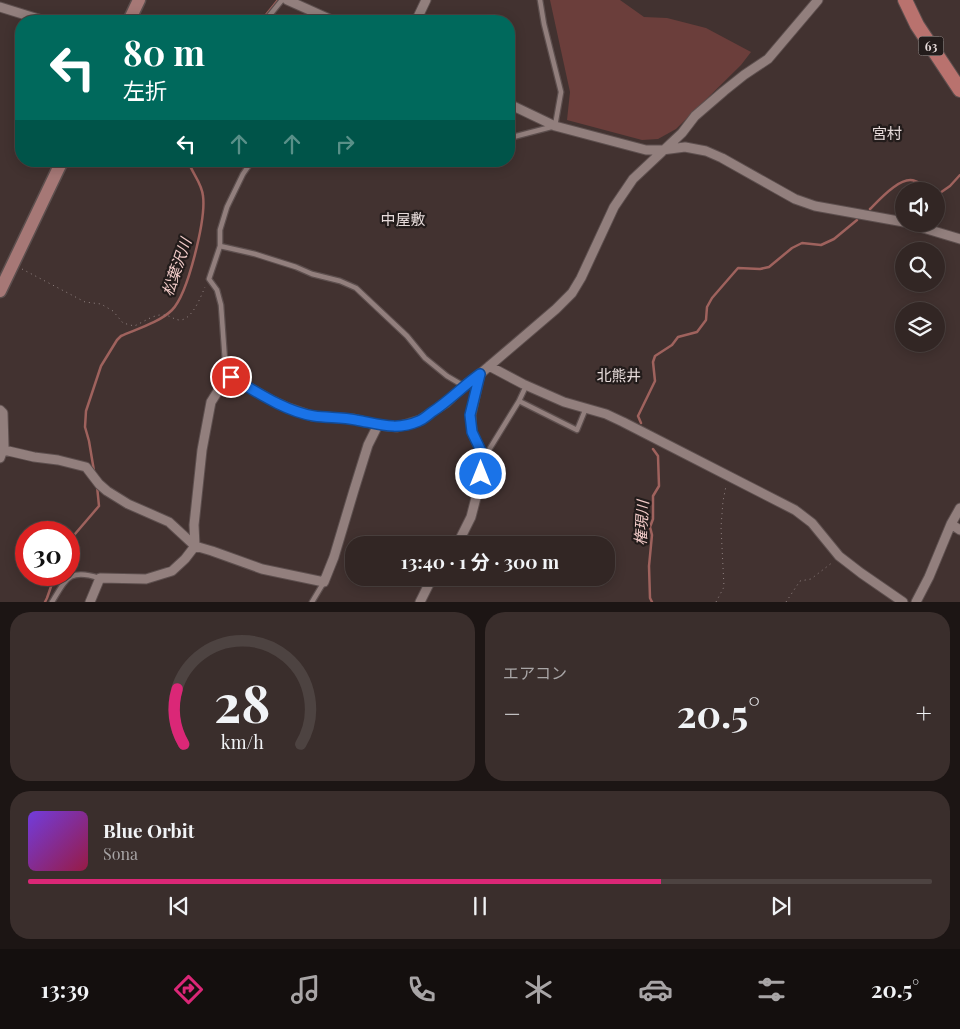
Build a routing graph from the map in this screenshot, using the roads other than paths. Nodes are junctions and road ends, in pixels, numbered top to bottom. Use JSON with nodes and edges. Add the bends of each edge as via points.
{"nodes":[{"id":1,"x":139,"y":0,"type":"edge"},
{"id":2,"x":282,"y":0,"type":"edge"},
{"id":3,"x":287,"y":0,"type":"edge"},
{"id":4,"x":426,"y":0,"type":"edge"},
{"id":5,"x":540,"y":0,"type":"edge"},
{"id":6,"x":818,"y":0,"type":"edge"},
{"id":7,"x":905,"y":0,"type":"edge"},
{"id":8,"x":0,"y":7,"type":"edge"},
{"id":9,"x":26,"y":15,"type":"edge"},
{"id":10,"x":132,"y":15,"type":"edge"},
{"id":11,"x":270,"y":15,"type":"edge"},
{"id":12,"x":321,"y":15,"type":"edge"},
{"id":13,"x":419,"y":15,"type":"edge"},
{"id":14,"x":960,"y":90,"type":"edge"},
{"id":15,"x":515,"y":107,"type":"edge"},
{"id":16,"x":555,"y":126,"type":"junction"},
{"id":17,"x":515,"y":136,"type":"edge"},
{"id":18,"x":662,"y":150,"type":"junction"},
{"id":19,"x":59,"y":167,"type":"edge"},
{"id":20,"x":248,"y":167,"type":"edge"},
{"id":21,"x":895,"y":220,"type":"edge"},
{"id":22,"x":937,"y":232,"type":"edge"},
{"id":23,"x":960,"y":239,"type":"edge"},
{"id":24,"x":220,"y":246,"type":"junction"},
{"id":25,"x":0,"y":291,"type":"edge"},
{"id":26,"x":489,"y":366,"type":"junction"},
{"id":27,"x":480,"y":374,"type":"junction"},
{"id":28,"x":231,"y":377,"type":"junction"},
{"id":29,"x":464,"y":386,"type":"junction"},
{"id":30,"x":526,"y":386,"type":"junction"},
{"id":31,"x":518,"y":402,"type":"junction"},
{"id":32,"x":586,"y":408,"type":"junction"},
{"id":33,"x":0,"y":410,"type":"edge"},
{"id":34,"x":378,"y":425,"type":"junction"},
{"id":35,"x":2,"y":454,"type":"edge"},
{"id":36,"x":482,"y":460,"type":"junction"},
{"id":37,"x":960,"y":508,"type":"edge"},
{"id":38,"x":952,"y":524,"type":"junction"},
{"id":39,"x":960,"y":530,"type":"edge"},
{"id":40,"x":462,"y":536,"type":"edge"},
{"id":41,"x":195,"y":546,"type":"junction"},
{"id":42,"x":100,"y":578,"type":"junction"},
{"id":43,"x":324,"y":582,"type":"junction"},
{"id":44,"x":428,"y":586,"type":"edge"},
{"id":45,"x":52,"y":602,"type":"edge"},
{"id":46,"x":90,"y":602,"type":"edge"},
{"id":47,"x":312,"y":602,"type":"edge"},
{"id":48,"x":420,"y":602,"type":"edge"},
{"id":49,"x":903,"y":602,"type":"edge"},
{"id":50,"x":916,"y":602,"type":"edge"}],
"edges":[{"from":1,"to":10,"type":"street"},
{"from":2,"to":11,"type":"lane"},
{"from":3,"to":12,"type":"street"},
{"from":4,"to":13,"type":"street"},
{"from":5,"to":16,"type":"lane","via":[[561,92]]},
{"from":6,"to":18,"type":"street","via":[[768,59],[724,91]]},
{"from":7,"to":14,"type":"main road","number":"63","via":[[917,25]]},
{"from":8,"to":9,"type":"street"},
{"from":15,"to":16,"type":"street"},
{"from":16,"to":17,"type":"lane"},
{"from":16,"to":18,"type":"street","via":[[646,150]]},
{"from":18,"to":21,"type":"street","via":[[685,148],[706,151],[795,199]]},
{"from":18,"to":26,"type":"street","via":[[633,180],[614,207],[572,294]]},
{"from":19,"to":25,"type":"street"},
{"from":20,"to":24,"type":"lane","via":[[227,206],[220,230]]},
{"from":22,"to":23,"type":"street"},
{"from":24,"to":28,"type":"lane","via":[[209,280],[217,290],[221,305],[225,361]]},
{"from":24,"to":29,"type":"lane","via":[[256,254],[356,288],[407,336],[425,358]]},
{"from":26,"to":27,"type":"street"},
{"from":26,"to":30,"type":"street"},
{"from":27,"to":29,"type":"street"},
{"from":27,"to":36,"type":"street","via":[[470,415]]},
{"from":28,"to":34,"type":"street","via":[[271,400],[312,416],[354,419]]},
{"from":28,"to":41,"type":"street","via":[[211,402],[202,450],[194,525]]},
{"from":29,"to":34,"type":"street","via":[[420,420],[397,427]]},
{"from":30,"to":31,"type":"lane"},
{"from":30,"to":32,"type":"street"},
{"from":31,"to":32,"type":"lane","via":[[577,430]]},
{"from":31,"to":36,"type":"lane"},
{"from":32,"to":49,"type":"street","via":[[623,422],[796,510],[812,523],[839,556]]},
{"from":33,"to":35,"type":"street","via":[[3,412]]},
{"from":34,"to":43,"type":"street","via":[[368,445]]},
{"from":35,"to":41,"type":"street","via":[[58,460],[86,467],[107,491],[169,522]]},
{"from":36,"to":40,"type":"street","via":[[471,517]]},
{"from":37,"to":38,"type":"street"},
{"from":38,"to":39,"type":"street"},
{"from":38,"to":50,"type":"street"},
{"from":41,"to":42,"type":"street","via":[[172,571],[146,579]]},
{"from":41,"to":43,"type":"street","via":[[262,569]]},
{"from":42,"to":45,"type":"lane","via":[[88,574],[69,578]]},
{"from":42,"to":46,"type":"street"},
{"from":43,"to":47,"type":"lane"},
{"from":44,"to":48,"type":"street"}]}
